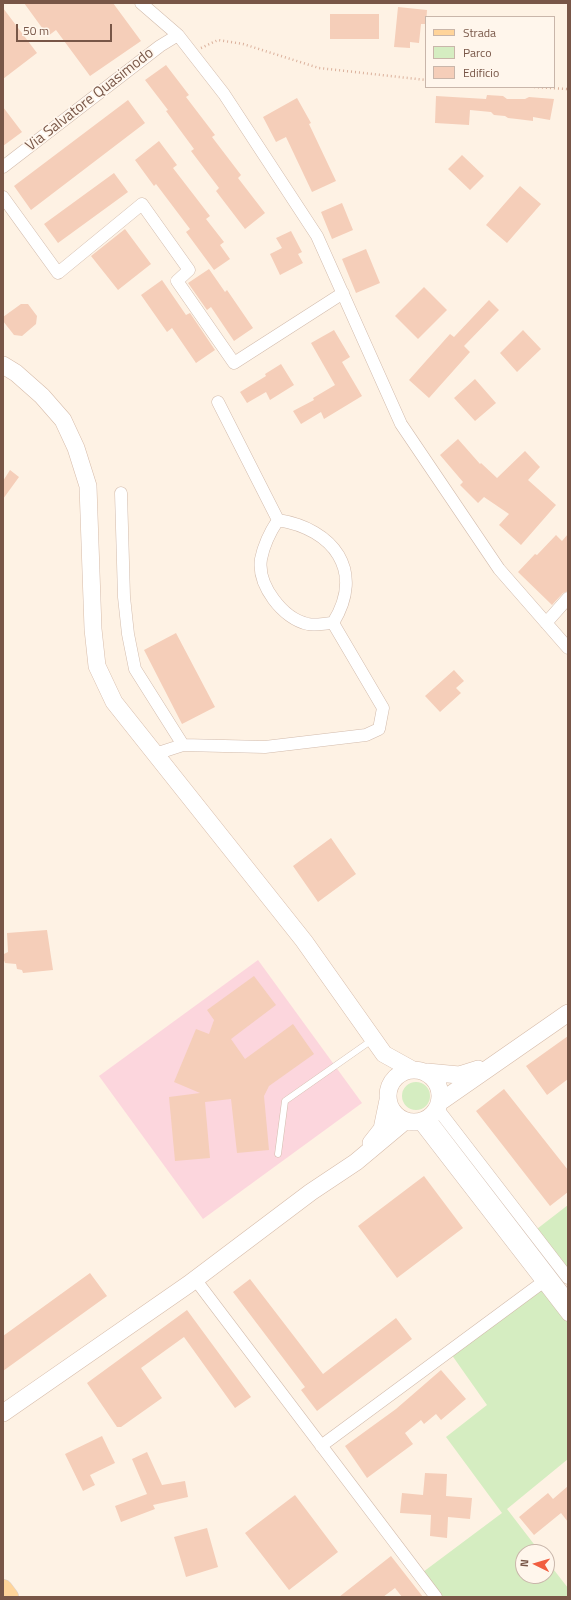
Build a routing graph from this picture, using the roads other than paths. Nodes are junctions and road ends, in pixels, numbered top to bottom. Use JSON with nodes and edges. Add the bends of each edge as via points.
{"nodes":[{"id":1,"x":141,"y":3,"type":"edge"},
{"id":2,"x":178,"y":35,"type":"junction"},
{"id":3,"x":3,"y":167,"type":"edge"},
{"id":4,"x":3,"y":197,"type":"edge"},
{"id":5,"x":343,"y":293,"type":"junction"},
{"id":6,"x":3,"y":365,"type":"edge"},
{"id":7,"x":218,"y":402,"type":"dead end"},
{"id":8,"x":121,"y":493,"type":"dead end"},
{"id":9,"x":278,"y":520,"type":"junction"},
{"id":10,"x":568,"y":598,"type":"edge"},
{"id":11,"x":333,"y":623,"type":"junction"},
{"id":12,"x":546,"y":623,"type":"junction"},
{"id":13,"x":568,"y":648,"type":"edge"},
{"id":14,"x":183,"y":745,"type":"junction"},
{"id":15,"x":155,"y":754,"type":"junction"},
{"id":16,"x":568,"y":1012,"type":"edge"},
{"id":17,"x":373,"y":1039,"type":"junction"},
{"id":18,"x":384,"y":1054,"type":"junction"},
{"id":19,"x":492,"y":1064,"type":"junction"},
{"id":20,"x":419,"y":1071,"type":"junction"},
{"id":21,"x":388,"y":1094,"type":"junction"},
{"id":22,"x":426,"y":1114,"type":"junction"},
{"id":23,"x":278,"y":1154,"type":"dead end"},
{"id":24,"x":356,"y":1162,"type":"junction"},
{"id":25,"x":564,"y":1263,"type":"edge"},
{"id":26,"x":568,"y":1278,"type":"edge"},
{"id":27,"x":195,"y":1279,"type":"junction"},
{"id":28,"x":543,"y":1282,"type":"junction"},
{"id":29,"x":568,"y":1299,"type":"edge"},
{"id":30,"x":568,"y":1315,"type":"edge"},
{"id":31,"x":3,"y":1413,"type":"edge"},
{"id":32,"x":321,"y":1446,"type":"junction"},
{"id":33,"x":3,"y":1589,"type":"edge"},
{"id":34,"x":9,"y":1597,"type":"edge"},
{"id":35,"x":436,"y":1597,"type":"edge"}],
"edges":[{"from":1,"to":2,"type":"street"},
{"from":2,"to":3,"type":"street","name":"Via Salvatore Quasimodo","via":[[160,46]]},
{"from":2,"to":5,"type":"street","via":[[224,94],[317,236]]},
{"from":4,"to":5,"type":"street","via":[[58,273],[142,204],[189,270],[177,281],[234,363]]},
{"from":5,"to":12,"type":"street","via":[[401,424],[499,569]]},
{"from":6,"to":15,"type":"main road","via":[[16,373],[53,408],[63,420],[76,448],[88,486],[93,629],[97,666],[114,702]]},
{"from":7,"to":9,"type":"street"},
{"from":8,"to":14,"type":"street","via":[[124,598],[135,669]]},
{"from":9,"to":11,"type":"street","via":[[295,522],[306,527],[324,537],[336,551],[345,569],[345,590],[341,610]]},
{"from":9,"to":11,"type":"street","via":[[268,536],[261,560],[264,581],[286,613],[309,624]]},
{"from":10,"to":12,"type":"street"},
{"from":11,"to":14,"type":"street","via":[[383,708],[379,729],[366,735],[265,747]]},
{"from":12,"to":13,"type":"street"},
{"from":14,"to":15,"type":"street"},
{"from":15,"to":17,"type":"main road","via":[[304,941]]},
{"from":16,"to":19,"type":"main road"},
{"from":17,"to":18,"type":"main road"},
{"from":17,"to":23,"type":"lane","via":[[285,1101]]},
{"from":18,"to":20,"type":"main road"},
{"from":18,"to":21,"type":"main road"},
{"from":19,"to":20,"type":"main road","via":[[459,1075]]},
{"from":19,"to":22,"type":"main road"},
{"from":20,"to":21,"type":"main road","via":[[404,1071],[397,1075]]},
{"from":20,"to":22,"type":"main road","via":[[434,1078],[441,1093]]},
{"from":21,"to":22,"type":"main road","via":[[392,1110],[400,1118]]},
{"from":21,"to":24,"type":"main road","via":[[382,1129]]},
{"from":22,"to":24,"type":"main road"},
{"from":22,"to":25,"type":"street"},
{"from":22,"to":28,"type":"street"},
{"from":22,"to":29,"type":"street"},
{"from":24,"to":27,"type":"main road","via":[[310,1192]]},
{"from":25,"to":26,"type":"street"},
{"from":27,"to":31,"type":"main road"},
{"from":27,"to":32,"type":"street"},
{"from":28,"to":30,"type":"street"},
{"from":28,"to":32,"type":"street"},
{"from":32,"to":35,"type":"street"},
{"from":33,"to":34,"type":"main road"}]}
